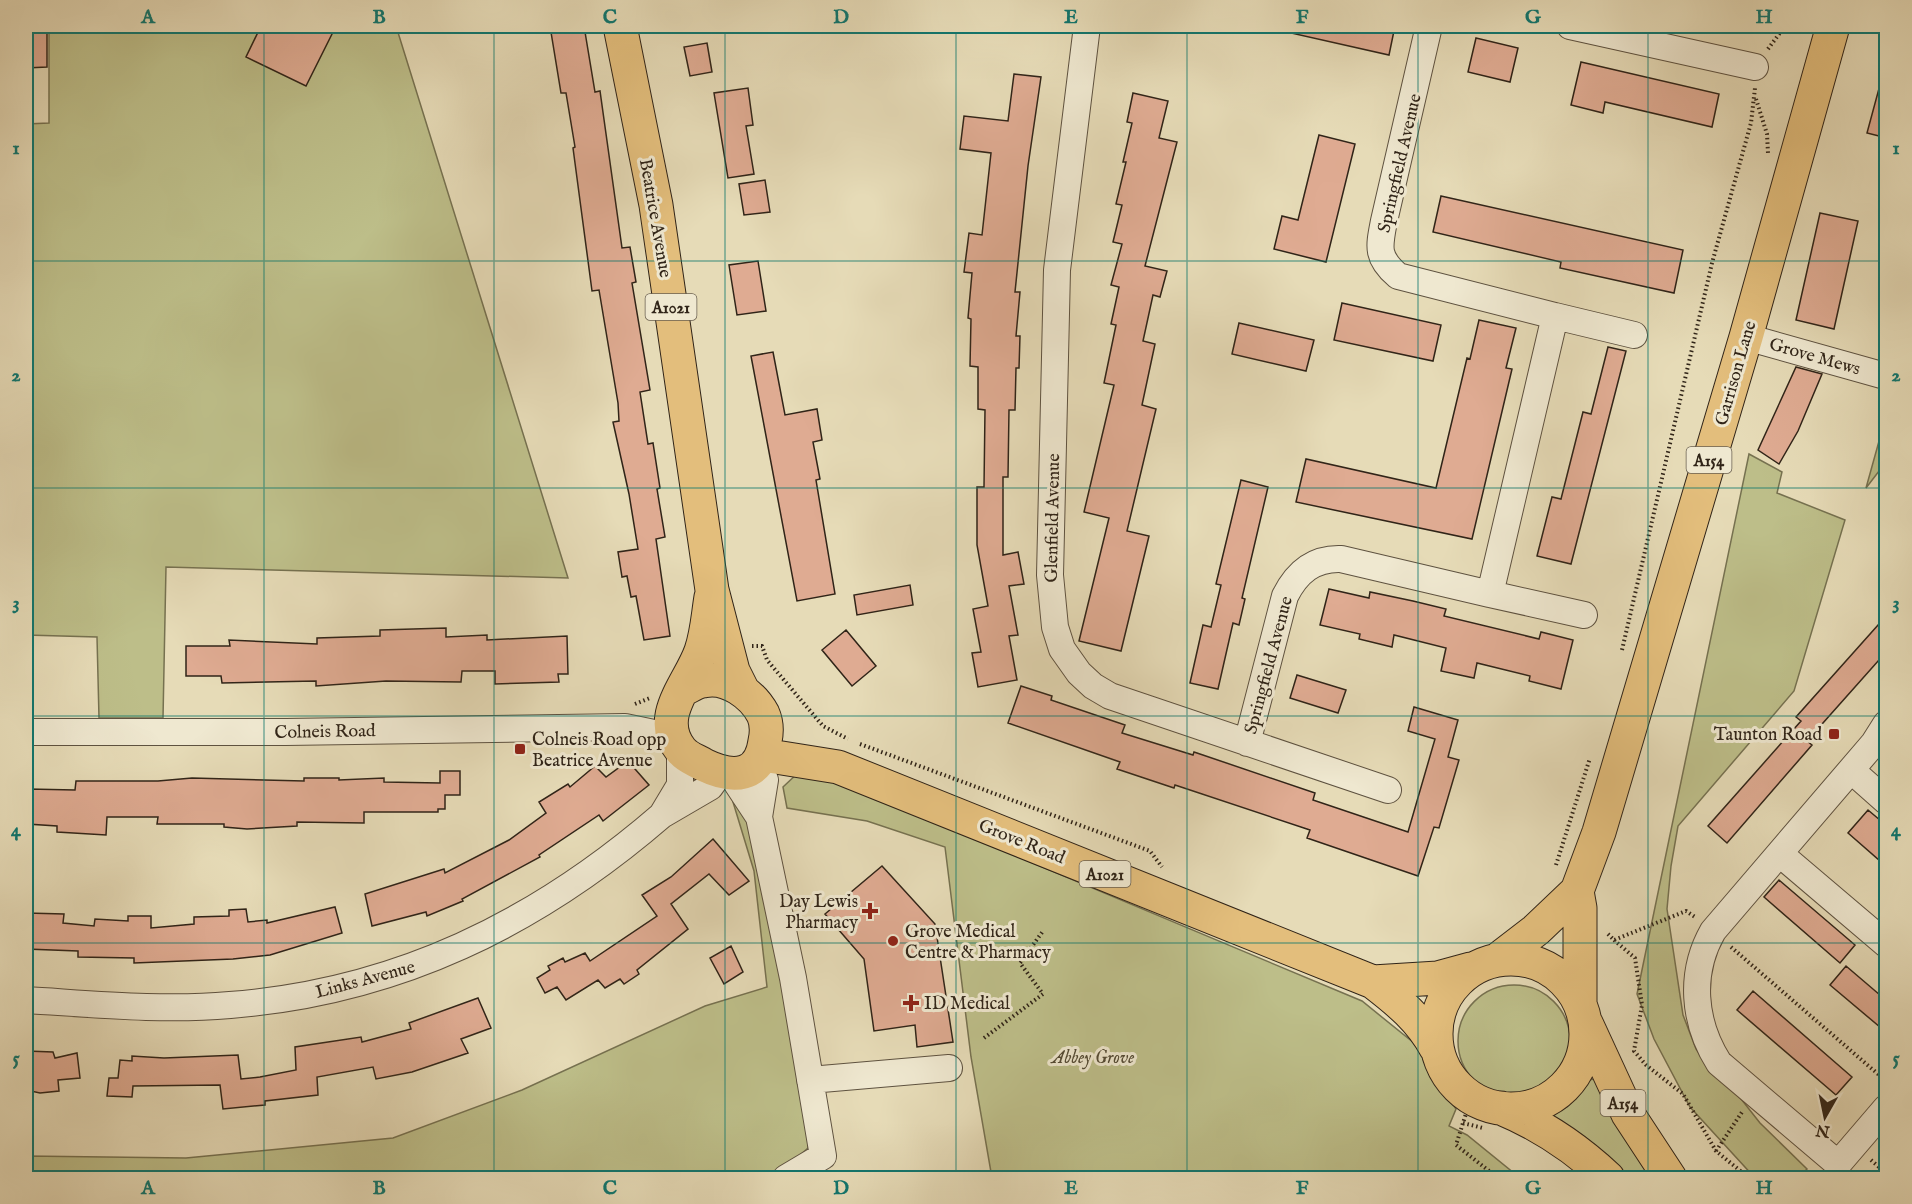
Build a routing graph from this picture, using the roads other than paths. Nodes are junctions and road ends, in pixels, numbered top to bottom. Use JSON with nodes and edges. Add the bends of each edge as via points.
{"nodes":[{"id":1,"x":620,"y":26,"type":"edge"},
{"id":2,"x":1087,"y":26,"type":"edge"},
{"id":3,"x":1429,"y":26,"type":"edge"},
{"id":4,"x":1570,"y":26,"type":"edge"},
{"id":5,"x":1833,"y":26,"type":"edge"},
{"id":6,"x":1755,"y":67,"type":"road end"},
{"id":7,"x":1555,"y":316,"type":"junction"},
{"id":8,"x":1634,"y":335,"type":"dead end"},
{"id":9,"x":1746,"y":336,"type":"junction"},
{"id":10,"x":1885,"y":376,"type":"dead end"},
{"id":11,"x":712,"y":590,"type":"junction"},
{"id":12,"x":1490,"y":594,"type":"junction"},
{"id":13,"x":1584,"y":615,"type":"dead end"},
{"id":14,"x":680,"y":694,"type":"junction"},
{"id":15,"x":753,"y":702,"type":"junction"},
{"id":16,"x":1887,"y":724,"type":"edge"},
{"id":17,"x":625,"y":727,"type":"junction"},
{"id":18,"x":26,"y":732,"type":"edge"},
{"id":19,"x":676,"y":743,"type":"junction"},
{"id":20,"x":1247,"y":743,"type":"junction"},
{"id":21,"x":743,"y":766,"type":"junction"},
{"id":22,"x":838,"y":767,"type":"junction"},
{"id":23,"x":1851,"y":770,"type":"junction"},
{"id":24,"x":1388,"y":790,"type":"dead end"},
{"id":25,"x":1887,"y":801,"type":"edge"},
{"id":26,"x":662,"y":815,"type":"junction"},
{"id":27,"x":1780,"y":854,"type":"junction"},
{"id":28,"x":1565,"y":882,"type":"junction"},
{"id":29,"x":1887,"y":944,"type":"edge"},
{"id":30,"x":1484,"y":964,"type":"junction"},
{"id":31,"x":1373,"y":982,"type":"junction"},
{"id":32,"x":26,"y":1000,"type":"edge"},
{"id":33,"x":1583,"y":1013,"type":"junction"},
{"id":34,"x":1436,"y":1048,"type":"junction"},
{"id":35,"x":949,"y":1068,"type":"dead end"},
{"id":36,"x":810,"y":1080,"type":"junction"},
{"id":37,"x":1486,"y":1103,"type":"junction"},
{"id":38,"x":1887,"y":1108,"type":"edge"},
{"id":39,"x":826,"y":1167,"type":"edge"},
{"id":40,"x":786,"y":1179,"type":"edge"},
{"id":41,"x":1608,"y":1179,"type":"edge"},
{"id":42,"x":1670,"y":1179,"type":"edge"}],
"edges":[{"from":1,"to":11,"type":"main road","name":"Beatrice Avenue","number":"A1021","via":[[656,205]]},
{"from":2,"to":20,"type":"street","name":"Glenfield Avenue","via":[[1058,270],[1050,575],[1058,641],[1072,665],[1100,691]]},
{"from":3,"to":7,"type":"street","name":"Springfield Avenue","via":[[1384,221],[1380,251],[1384,264],[1408,280]]},
{"from":4,"to":6,"type":"street"},
{"from":5,"to":9,"type":"main road","name":"Garrison Lane","number":"A154"},
{"from":7,"to":8,"type":"street","name":"Springfield Avenue"},
{"from":7,"to":12,"type":"street"},
{"from":9,"to":10,"type":"street","name":"Grove Mews"},
{"from":9,"to":28,"type":"main road","name":"Garrison Lane","number":"A154","via":[[1599,832]]},
{"from":11,"to":14,"type":"main road","name":"Beatrice Avenue","number":"A1021","via":[[702,649]]},
{"from":11,"to":15,"type":"main road","name":"Beatrice Avenue","number":"A1021","via":[[733,671]]},
{"from":12,"to":13,"type":"street","name":"Springfield Avenue"},
{"from":12,"to":20,"type":"street","name":"Springfield Avenue","via":[[1341,559],[1309,566],[1293,580],[1286,596]]},
{"from":14,"to":15,"type":"main road","via":[[704,680],[712,680],[726,682]]},
{"from":14,"to":17,"type":"street","name":"Colneis Road","via":[[666,710]]},
{"from":14,"to":19,"type":"main road","via":[[670,720]]},
{"from":15,"to":21,"type":"main road","via":[[767,728]]},
{"from":15,"to":22,"type":"main road","name":"Grove Road","number":"A1021"},
{"from":16,"to":23,"type":"street"},
{"from":17,"to":18,"type":"street","name":"Colneis Road"},
{"from":17,"to":19,"type":"street","name":"Colneis Road"},
{"from":19,"to":21,"type":"main road","via":[[688,757]]},
{"from":19,"to":26,"type":"street","name":"Links Avenue","via":[[680,785]]},
{"from":20,"to":24,"type":"street","name":"Glenfield Avenue"},
{"from":21,"to":22,"type":"main road","name":"Grove Road","number":"A1021"},
{"from":21,"to":26,"type":"street","name":"Links Avenue"},
{"from":21,"to":36,"type":"street","via":[[765,780],[759,817]]},
{"from":22,"to":31,"type":"main road","name":"Grove Road","number":"A1021"},
{"from":23,"to":25,"type":"street"},
{"from":23,"to":27,"type":"street"},
{"from":26,"to":32,"type":"street","name":"Links Avenue","via":[[584,877],[510,924],[457,950],[386,976],[297,997],[228,1005],[154,1007]]},
{"from":27,"to":29,"type":"street"},
{"from":27,"to":38,"type":"street","via":[[1702,949],[1697,1004],[1709,1047],[1719,1063],[1838,1164]]},
{"from":28,"to":30,"type":"main road","name":"Garrison Lane","number":"A154","via":[[1536,930]]},
{"from":28,"to":33,"type":"main road","name":"Garrison Lane","number":"A154","via":[[1580,908]]},
{"from":30,"to":31,"type":"main road","name":"Grove Road","number":"A1021","via":[[1438,978]]},
{"from":30,"to":33,"type":"main road","via":[[1526,960],[1546,968],[1564,981]]},
{"from":30,"to":34,"type":"main road","via":[[1449,990],[1441,1003]]},
{"from":31,"to":34,"type":"main road","name":"Grove Road","number":"A1021","via":[[1424,1026]]},
{"from":33,"to":37,"type":"main road","via":[[1584,1050],[1565,1086],[1535,1105],[1515,1109]]},
{"from":33,"to":42,"type":"main road","number":"A154","via":[[1628,1114]]},
{"from":34,"to":37,"type":"main road","via":[[1452,1082]]},
{"from":35,"to":36,"type":"street"},
{"from":36,"to":39,"type":"street"},
{"from":37,"to":41,"type":"main road","via":[[1533,1121],[1562,1139]]},
{"from":39,"to":40,"type":"street"}]}
